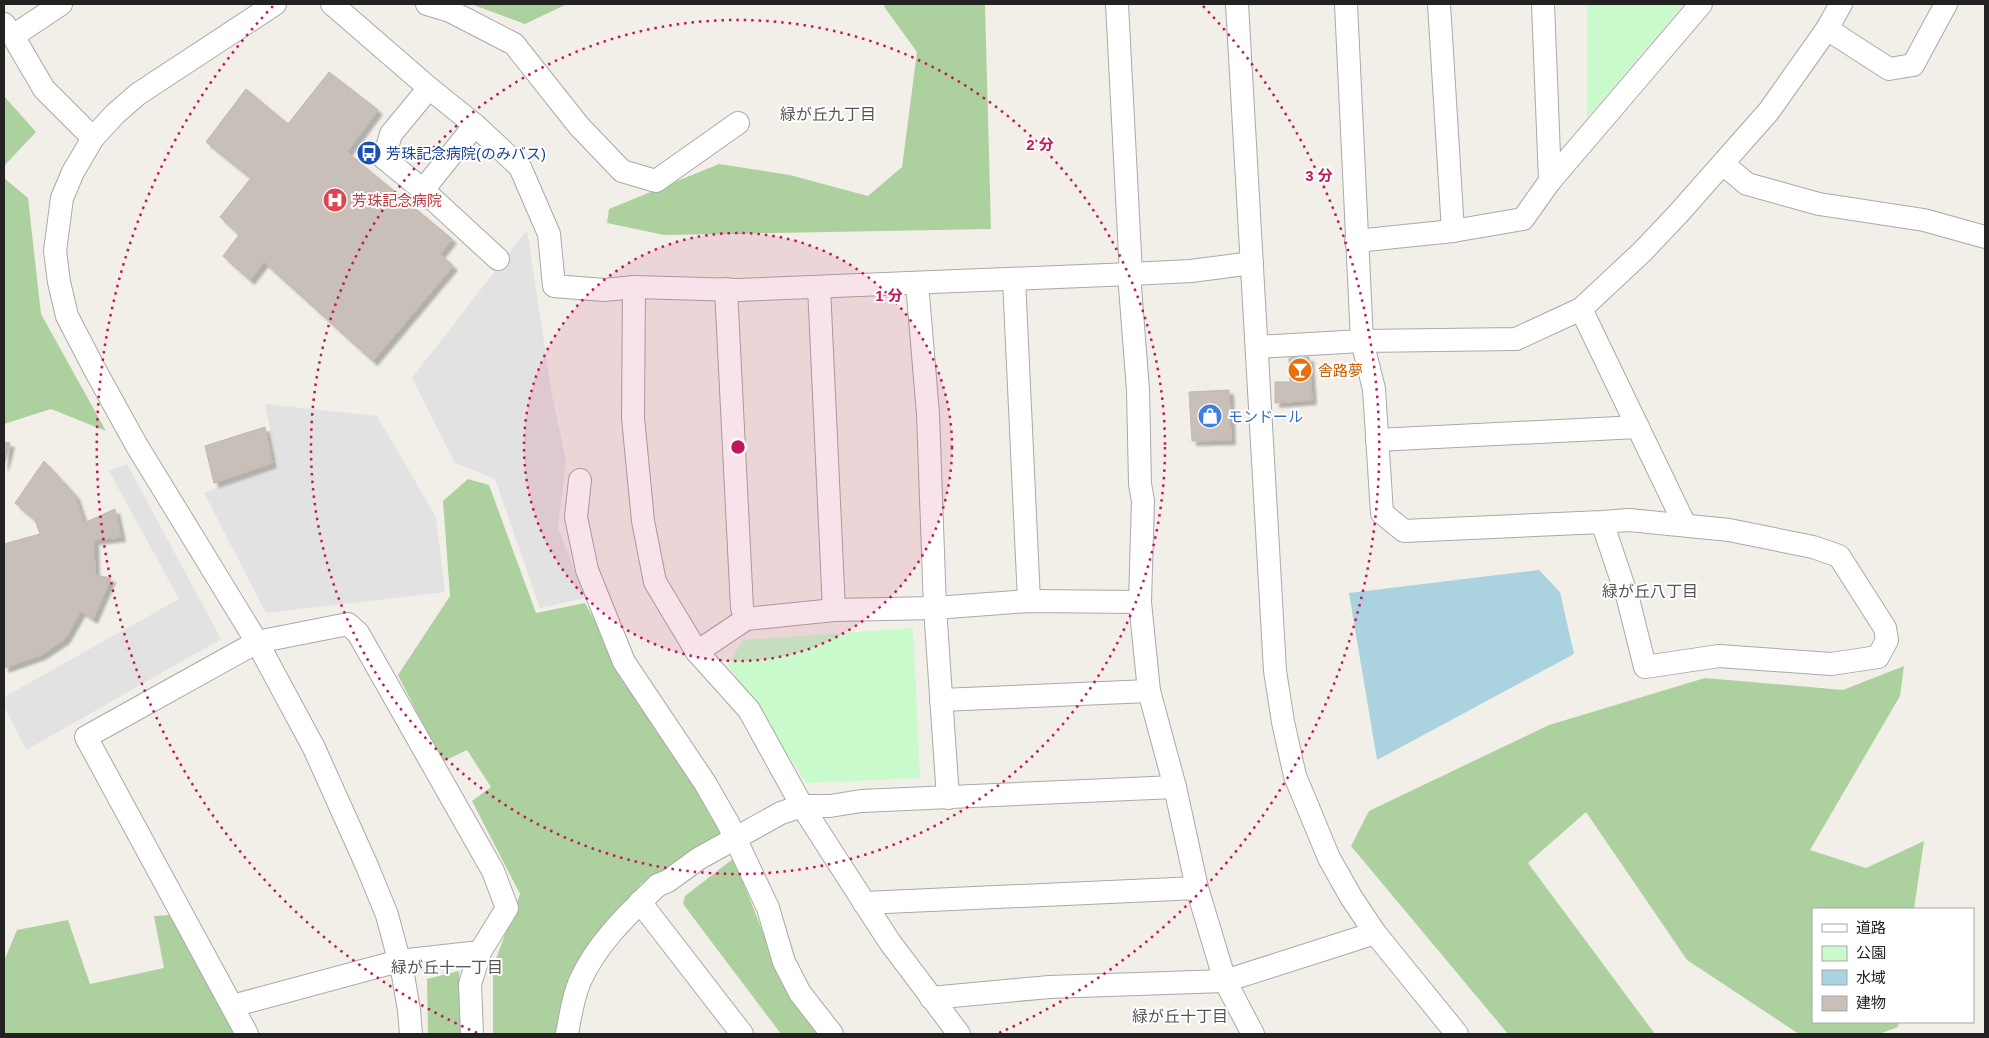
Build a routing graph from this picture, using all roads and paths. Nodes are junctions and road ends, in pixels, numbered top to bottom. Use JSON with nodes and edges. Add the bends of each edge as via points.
{"nodes":[{"id":1,"x":61,"y":4,"type":"edge"},
{"id":2,"x":275,"y":4,"type":"edge"},
{"id":3,"x":332,"y":4,"type":"edge"},
{"id":4,"x":427,"y":4,"type":"edge"},
{"id":5,"x":1117,"y":4,"type":"edge"},
{"id":6,"x":1237,"y":4,"type":"edge"},
{"id":7,"x":1346,"y":4,"type":"edge"},
{"id":8,"x":1439,"y":4,"type":"edge"},
{"id":9,"x":1544,"y":4,"type":"edge"},
{"id":10,"x":1700,"y":4,"type":"edge"},
{"id":11,"x":1841,"y":4,"type":"edge"},
{"id":12,"x":1946,"y":4,"type":"edge"},
{"id":13,"x":1827,"y":29,"type":"junction"},
{"id":14,"x":8,"y":30,"type":"edge"},
{"id":15,"x":429,"y":88,"type":"junction"},
{"id":16,"x":738,"y":123,"type":"dead end"},
{"id":17,"x":475,"y":126,"type":"junction"},
{"id":18,"x":93,"y":138,"type":"junction"},
{"id":19,"x":1723,"y":164,"type":"junction"},
{"id":20,"x":1550,"y":180,"type":"junction"},
{"id":21,"x":423,"y":190,"type":"junction"},
{"id":22,"x":1453,"y":231,"type":"junction"},
{"id":23,"x":1985,"y":237,"type":"edge"},
{"id":24,"x":1356,"y":241,"type":"junction"},
{"id":25,"x":498,"y":259,"type":"dead end"},
{"id":26,"x":1252,"y":263,"type":"junction"},
{"id":27,"x":1131,"y":274,"type":"junction"},
{"id":28,"x":1014,"y":279,"type":"junction"},
{"id":29,"x":917,"y":283,"type":"junction"},
{"id":30,"x":819,"y":287,"type":"junction"},
{"id":31,"x":634,"y":288,"type":"junction"},
{"id":32,"x":726,"y":289,"type":"junction"},
{"id":33,"x":1582,"y":309,"type":"junction"},
{"id":34,"x":1362,"y":341,"type":"junction"},
{"id":35,"x":1257,"y":348,"type":"junction"},
{"id":36,"x":1638,"y":427,"type":"junction"},
{"id":37,"x":1377,"y":440,"type":"junction"},
{"id":38,"x":580,"y":480,"type":"dead end"},
{"id":39,"x":1602,"y":522,"type":"junction"},
{"id":40,"x":1685,"y":525,"type":"junction"},
{"id":41,"x":1029,"y":601,"type":"junction"},
{"id":42,"x":1140,"y":602,"type":"junction"},
{"id":43,"x":935,"y":608,"type":"junction"},
{"id":44,"x":834,"y":610,"type":"junction"},
{"id":45,"x":746,"y":619,"type":"junction"},
{"id":46,"x":257,"y":642,"type":"junction"},
{"id":47,"x":696,"y":652,"type":"junction"},
{"id":48,"x":1149,"y":691,"type":"junction"},
{"id":49,"x":941,"y":700,"type":"junction"},
{"id":50,"x":1175,"y":787,"type":"junction"},
{"id":51,"x":948,"y":798,"type":"junction"},
{"id":52,"x":802,"y":806,"type":"junction"},
{"id":53,"x":736,"y":839,"type":"junction"},
{"id":54,"x":1197,"y":888,"type":"junction"},
{"id":55,"x":640,"y":902,"type":"junction"},
{"id":56,"x":864,"y":903,"type":"junction"},
{"id":57,"x":1375,"y":933,"type":"junction"},
{"id":58,"x":480,"y":952,"type":"junction"},
{"id":59,"x":400,"y":961,"type":"junction"},
{"id":60,"x":1225,"y":982,"type":"junction"},
{"id":61,"x":931,"y":998,"type":"junction"},
{"id":62,"x":232,"y":1006,"type":"junction"},
{"id":63,"x":247,"y":1034,"type":"edge"},
{"id":64,"x":411,"y":1034,"type":"edge"},
{"id":65,"x":472,"y":1034,"type":"edge"},
{"id":66,"x":568,"y":1034,"type":"edge"},
{"id":67,"x":742,"y":1034,"type":"edge"},
{"id":68,"x":832,"y":1034,"type":"edge"},
{"id":69,"x":959,"y":1034,"type":"edge"},
{"id":70,"x":1253,"y":1034,"type":"edge"},
{"id":71,"x":1457,"y":1034,"type":"edge"}],
"edges":[{"from":1,"to":14,"type":"street"},
{"from":2,"to":18,"type":"street","via":[[138,94]]},
{"from":3,"to":15,"type":"street"},
{"from":4,"to":16,"type":"street","via":[[450,11],[514,44],[579,126],[622,172],[656,182]]},
{"from":5,"to":27,"type":"street"},
{"from":6,"to":26,"type":"street"},
{"from":7,"to":24,"type":"street"},
{"from":8,"to":22,"type":"street"},
{"from":9,"to":20,"type":"street"},
{"from":10,"to":20,"type":"street"},
{"from":11,"to":13,"type":"street"},
{"from":12,"to":13,"type":"street","via":[[1913,65],[1889,68]]},
{"from":13,"to":19,"type":"street","via":[[1769,111]]},
{"from":14,"to":18,"type":"street","via":[[44,89]]},
{"from":15,"to":17,"type":"street"},
{"from":15,"to":21,"type":"street","via":[[391,134],[384,158]]},
{"from":17,"to":21,"type":"street"},
{"from":17,"to":31,"type":"street","via":[[520,168],[549,234],[554,286],[604,290]]},
{"from":18,"to":46,"type":"street","via":[[62,198],[58,223],[55,251],[67,316],[137,446]]},
{"from":19,"to":23,"type":"street","via":[[1747,184],[1819,204],[1924,220]]},
{"from":19,"to":33,"type":"street","via":[[1642,252]]},
{"from":20,"to":22,"type":"street","via":[[1523,219]]},
{"from":21,"to":25,"type":"street"},
{"from":22,"to":24,"type":"street"},
{"from":24,"to":34,"type":"street"},
{"from":26,"to":27,"type":"street"},
{"from":26,"to":35,"type":"street"},
{"from":27,"to":28,"type":"street"},
{"from":27,"to":42,"type":"street","via":[[1143,501]]},
{"from":28,"to":29,"type":"street"},
{"from":28,"to":41,"type":"street"},
{"from":29,"to":30,"type":"street"},
{"from":29,"to":43,"type":"street","via":[[928,414]]},
{"from":30,"to":32,"type":"street"},
{"from":30,"to":44,"type":"street"},
{"from":31,"to":32,"type":"street"},
{"from":31,"to":47,"type":"street","via":[[633,418],[643,521],[654,582]]},
{"from":32,"to":45,"type":"street","via":[[742,608]]},
{"from":33,"to":34,"type":"street","via":[[1516,339]]},
{"from":33,"to":36,"type":"street"},
{"from":34,"to":35,"type":"street"},
{"from":34,"to":37,"type":"street","via":[[1374,389]]},
{"from":35,"to":57,"type":"street","via":[[1275,670],[1283,722],[1296,776],[1329,858]]},
{"from":36,"to":37,"type":"street"},
{"from":36,"to":40,"type":"street"},
{"from":37,"to":39,"type":"street","via":[[1382,513],[1404,531]]},
{"from":38,"to":53,"type":"street","via":[[576,517],[587,570],[624,662],[705,783]]},
{"from":39,"to":40,"type":"street","via":[[1629,520]]},
{"from":39,"to":40,"type":"street","via":[[1628,599],[1645,667],[1719,656],[1831,664],[1878,657],[1887,640],[1885,628],[1839,556],[1813,546]]},
{"from":41,"to":42,"type":"street"},
{"from":41,"to":43,"type":"street"},
{"from":42,"to":48,"type":"street"},
{"from":43,"to":44,"type":"street"},
{"from":43,"to":49,"type":"street"},
{"from":44,"to":45,"type":"street"},
{"from":45,"to":47,"type":"street"},
{"from":46,"to":58,"type":"street","via":[[348,624],[358,633],[493,871],[507,908]]},
{"from":46,"to":59,"type":"street","via":[[314,748],[367,866],[387,915]]},
{"from":46,"to":62,"type":"street","via":[[86,737]]},
{"from":47,"to":52,"type":"street","via":[[749,710]]},
{"from":48,"to":49,"type":"street"},
{"from":48,"to":50,"type":"street"},
{"from":49,"to":51,"type":"street"},
{"from":50,"to":51,"type":"street"},
{"from":50,"to":54,"type":"street"},
{"from":51,"to":52,"type":"street"},
{"from":52,"to":53,"type":"street","via":[[781,813]]},
{"from":52,"to":56,"type":"street"},
{"from":53,"to":55,"type":"street","via":[[658,885]]},
{"from":53,"to":68,"type":"street","via":[[768,908],[784,962],[800,993]]},
{"from":54,"to":56,"type":"street"},
{"from":54,"to":60,"type":"street"},
{"from":55,"to":66,"type":"street","via":[[605,938],[579,982]]},
{"from":55,"to":67,"type":"street"},
{"from":56,"to":61,"type":"street"},
{"from":57,"to":60,"type":"street"},
{"from":57,"to":71,"type":"street"},
{"from":58,"to":59,"type":"street"},
{"from":58,"to":65,"type":"street","via":[[470,984]]},
{"from":59,"to":62,"type":"street"},
{"from":59,"to":64,"type":"street"},
{"from":60,"to":61,"type":"street","via":[[1049,987]]},
{"from":60,"to":70,"type":"street"},
{"from":61,"to":69,"type":"street"},
{"from":62,"to":63,"type":"street"}]}
